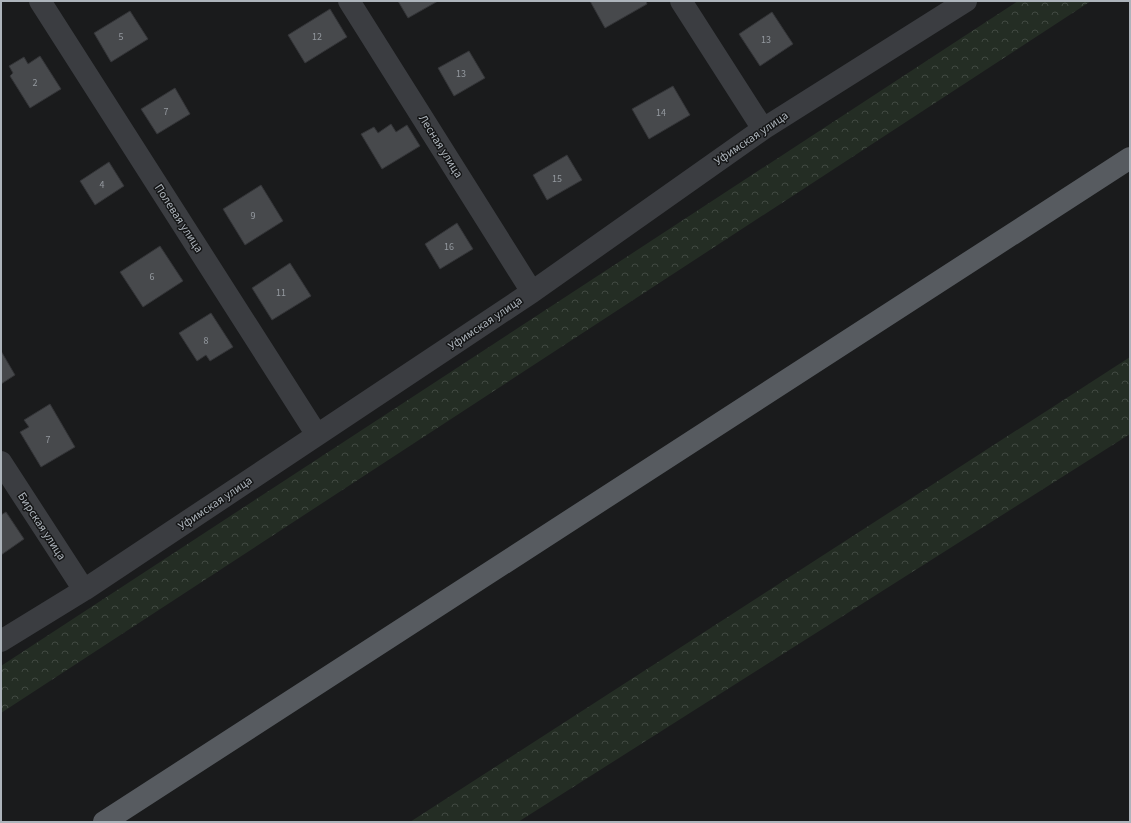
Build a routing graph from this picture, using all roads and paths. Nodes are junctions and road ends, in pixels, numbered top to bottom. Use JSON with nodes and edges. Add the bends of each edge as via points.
{"nodes":[{"id":1,"x":40,"y":1,"type":"edge"},
{"id":2,"x":349,"y":1,"type":"edge"},
{"id":3,"x":681,"y":1,"type":"edge"},
{"id":4,"x":966,"y":1,"type":"edge"},
{"id":5,"x":763,"y":129,"type":"junction"},
{"id":6,"x":1130,"y":158,"type":"edge"},
{"id":7,"x":532,"y":292,"type":"junction"},
{"id":8,"x":317,"y":435,"type":"junction"},
{"id":9,"x":1,"y":462,"type":"edge"},
{"id":10,"x":84,"y":590,"type":"junction"},
{"id":11,"x":1,"y":641,"type":"edge"},
{"id":12,"x":104,"y":822,"type":"edge"}],
"edges":[{"from":1,"to":8,"type":"street","name":"Полевая улица"},
{"from":2,"to":7,"type":"street","name":"Лесная улица"},
{"from":3,"to":5,"type":"street"},
{"from":4,"to":5,"type":"street","name":"Уфимская улица"},
{"from":5,"to":7,"type":"street","name":"Уфимская улица"},
{"from":6,"to":12,"type":"main road"},
{"from":7,"to":8,"type":"street","name":"Уфимская улица"},
{"from":8,"to":10,"type":"street","name":"Уфимская улица"},
{"from":9,"to":10,"type":"street","name":"Бирская улица"},
{"from":10,"to":11,"type":"street","name":"Уфимская улица"}]}
